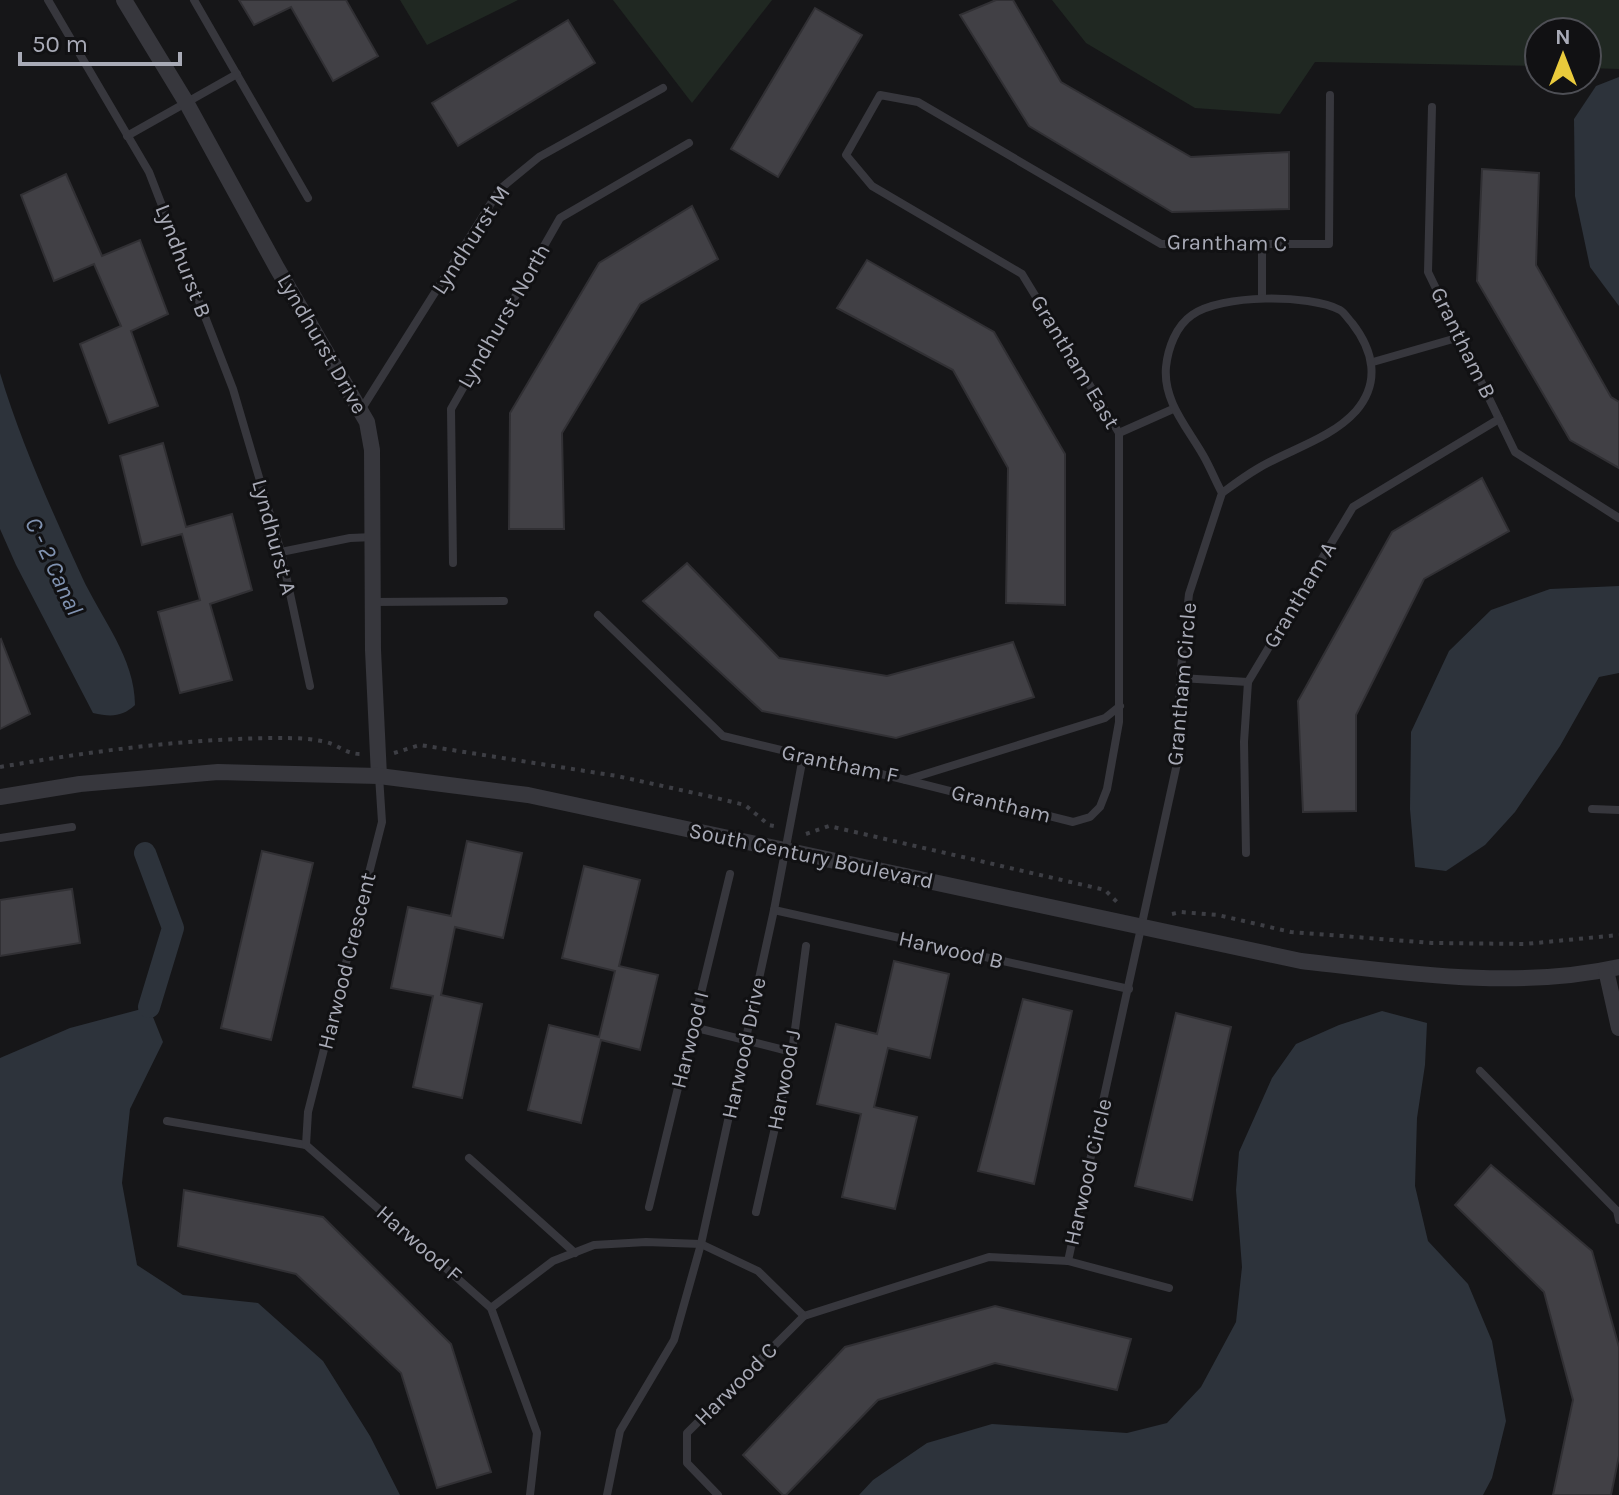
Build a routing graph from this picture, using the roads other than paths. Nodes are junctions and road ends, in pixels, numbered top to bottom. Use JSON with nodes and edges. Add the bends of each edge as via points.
{"nodes":[{"id":1,"x":48,"y":0,"type":"edge"},
{"id":2,"x":124,"y":0,"type":"edge"},
{"id":3,"x":194,"y":0,"type":"edge"},
{"id":4,"x":237,"y":74,"type":"junction"},
{"id":5,"x":663,"y":88,"type":"dead end"},
{"id":6,"x":1330,"y":95,"type":"dead end"},
{"id":7,"x":186,"y":102,"type":"junction"},
{"id":8,"x":918,"y":102,"type":"joint"},
{"id":9,"x":1432,"y":107,"type":"dead end"},
{"id":10,"x":127,"y":136,"type":"junction"},
{"id":11,"x":689,"y":143,"type":"dead end"},
{"id":12,"x":308,"y":198,"type":"dead end"},
{"id":13,"x":1262,"y":244,"type":"junction"},
{"id":14,"x":1262,"y":298,"type":"junction"},
{"id":15,"x":1460,"y":337,"type":"junction"},
{"id":16,"x":1373,"y":362,"type":"junction"},
{"id":17,"x":233,"y":389,"type":"joint"},
{"id":18,"x":1173,"y":409,"type":"junction"},
{"id":19,"x":361,"y":410,"type":"junction"},
{"id":20,"x":1499,"y":419,"type":"junction"},
{"id":21,"x":1119,"y":433,"type":"junction"},
{"id":22,"x":1222,"y":493,"type":"junction"},
{"id":23,"x":1619,"y":518,"type":"edge"},
{"id":24,"x":374,"y":537,"type":"junction"},
{"id":25,"x":281,"y":552,"type":"junction"},
{"id":26,"x":453,"y":563,"type":"dead end"},
{"id":27,"x":504,"y":601,"type":"dead end"},
{"id":28,"x":373,"y":602,"type":"junction"},
{"id":29,"x":598,"y":615,"type":"dead end"},
{"id":30,"x":1180,"y":678,"type":"junction"},
{"id":31,"x":1248,"y":682,"type":"junction"},
{"id":32,"x":310,"y":686,"type":"dead end"},
{"id":33,"x":1120,"y":706,"type":"junction"},
{"id":34,"x":1119,"y":722,"type":"joint"},
{"id":35,"x":803,"y":757,"type":"junction"},
{"id":36,"x":379,"y":776,"type":"junction"},
{"id":37,"x":906,"y":780,"type":"junction"},
{"id":38,"x":0,"y":797,"type":"edge"},
{"id":39,"x":1592,"y":809,"type":"dead end"},
{"id":40,"x":1619,"y":810,"type":"edge"},
{"id":41,"x":72,"y":827,"type":"dead end"},
{"id":42,"x":0,"y":838,"type":"edge"},
{"id":43,"x":784,"y":852,"type":"junction"},
{"id":44,"x":1246,"y":853,"type":"dead end"},
{"id":45,"x":730,"y":874,"type":"dead end"},
{"id":46,"x":774,"y":910,"type":"junction"},
{"id":47,"x":1143,"y":926,"type":"junction"},
{"id":48,"x":806,"y":946,"type":"dead end"},
{"id":49,"x":1613,"y":968,"type":"edge"},
{"id":50,"x":1129,"y":989,"type":"junction"},
{"id":51,"x":693,"y":1027,"type":"junction"},
{"id":52,"x":1619,"y":1028,"type":"edge"},
{"id":53,"x":746,"y":1041,"type":"junction"},
{"id":54,"x":792,"y":1052,"type":"junction"},
{"id":55,"x":1480,"y":1071,"type":"dead end"},
{"id":56,"x":167,"y":1121,"type":"dead end"},
{"id":57,"x":306,"y":1145,"type":"junction"},
{"id":58,"x":469,"y":1158,"type":"dead end"},
{"id":59,"x":649,"y":1207,"type":"dead end"},
{"id":60,"x":756,"y":1212,"type":"dead end"},
{"id":61,"x":1619,"y":1220,"type":"edge"},
{"id":62,"x":701,"y":1244,"type":"junction"},
{"id":63,"x":575,"y":1253,"type":"junction"},
{"id":64,"x":1068,"y":1261,"type":"junction"},
{"id":65,"x":1169,"y":1288,"type":"dead end"},
{"id":66,"x":491,"y":1308,"type":"junction"},
{"id":67,"x":804,"y":1316,"type":"junction"},
{"id":68,"x":530,"y":1495,"type":"edge"},
{"id":69,"x":607,"y":1495,"type":"edge"},
{"id":70,"x":718,"y":1495,"type":"edge"}],
"edges":[{"from":1,"to":10,"type":"lane","name":"Lyndhurst B"},
{"from":2,"to":7,"type":"street","name":"Lyndhurst Drive"},
{"from":3,"to":4,"type":"lane"},
{"from":4,"to":7,"type":"lane"},
{"from":4,"to":12,"type":"lane"},
{"from":5,"to":19,"type":"lane","name":"Lyndhurst M","via":[[539,157],[500,189]]},
{"from":6,"to":13,"type":"lane","name":"Grantham C","via":[[1329,244]]},
{"from":7,"to":10,"type":"lane"},
{"from":7,"to":19,"type":"street","name":"Lyndhurst Drive"},
{"from":8,"to":13,"type":"lane","name":"Grantham C","via":[[1161,244]]},
{"from":8,"to":21,"type":"lane","name":"Grantham East","via":[[880,95],[846,155],[872,186],[1022,274]]},
{"from":9,"to":15,"type":"lane","name":"Grantham B","via":[[1428,272]]},
{"from":10,"to":17,"type":"lane","name":"Lyndhurst B","via":[[149,172]]},
{"from":11,"to":26,"type":"lane","name":"Lyndhurst North","via":[[560,218],[451,409]]},
{"from":13,"to":14,"type":"lane"},
{"from":14,"to":16,"type":"lane","via":[[1341,310],[1363,338]]},
{"from":14,"to":18,"type":"lane","via":[[1221,302],[1191,315],[1173,336],[1166,369]]},
{"from":15,"to":16,"type":"lane"},
{"from":15,"to":20,"type":"lane","name":"Grantham B"},
{"from":16,"to":22,"type":"lane","via":[[1357,410]]},
{"from":17,"to":25,"type":"lane","name":"Lyndhurst A"},
{"from":18,"to":21,"type":"lane"},
{"from":18,"to":22,"type":"lane"},
{"from":19,"to":24,"type":"street","name":"Lyndhurst Drive","via":[[371,435]]},
{"from":20,"to":23,"type":"lane","name":"Grantham B","via":[[1515,452]]},
{"from":20,"to":31,"type":"lane","name":"Grantham A","via":[[1353,507]]},
{"from":21,"to":33,"type":"lane","name":"Grantham East"},
{"from":22,"to":30,"type":"lane","name":"Grantham Circle","via":[[1189,594]]},
{"from":24,"to":25,"type":"lane"},
{"from":24,"to":28,"type":"street","name":"Lyndhurst Drive"},
{"from":25,"to":32,"type":"lane","name":"Lyndhurst A"},
{"from":27,"to":28,"type":"lane"},
{"from":28,"to":36,"type":"street","name":"Lyndhurst Drive"},
{"from":29,"to":35,"type":"lane","name":"Grantham F","via":[[723,736]]},
{"from":30,"to":31,"type":"lane"},
{"from":30,"to":47,"type":"lane","name":"Grantham Circle","via":[[1178,759]]},
{"from":31,"to":44,"type":"lane","name":"Grantham A"},
{"from":33,"to":34,"type":"lane","name":"Grantham East"},
{"from":33,"to":37,"type":"lane","name":"Grantham F","via":[[1105,718]]},
{"from":34,"to":37,"type":"lane","name":"Grantham","via":[[1100,807],[1073,822]]},
{"from":35,"to":37,"type":"lane","name":"Grantham F"},
{"from":35,"to":43,"type":"lane","name":"Harwood Drive"},
{"from":36,"to":38,"type":"street","name":"South Century Boulevard","via":[[218,772]]},
{"from":36,"to":43,"type":"street","name":"South Century Boulevard","via":[[528,795]]},
{"from":36,"to":57,"type":"lane","name":"Harwood Crescent","via":[[382,822],[308,1112]]},
{"from":39,"to":40,"type":"lane"},
{"from":41,"to":42,"type":"lane"},
{"from":43,"to":46,"type":"lane","name":"Harwood Drive"},
{"from":43,"to":47,"type":"street","name":"South Century Boulevard"},
{"from":45,"to":51,"type":"lane","name":"Harwood I"},
{"from":46,"to":50,"type":"lane","name":"Harwood B"},
{"from":46,"to":53,"type":"lane","name":"Harwood Drive"},
{"from":47,"to":49,"type":"street","name":"South Century Boulevard","via":[[1301,961],[1423,975],[1522,978]]},
{"from":47,"to":50,"type":"lane","name":"Harwood Circle"},
{"from":48,"to":54,"type":"lane","name":"Harwood J"},
{"from":49,"to":52,"type":"street"},
{"from":50,"to":64,"type":"lane","name":"Harwood Circle"},
{"from":51,"to":53,"type":"lane"},
{"from":51,"to":59,"type":"lane","name":"Harwood I"},
{"from":53,"to":54,"type":"lane"},
{"from":53,"to":62,"type":"lane","name":"Harwood Drive"},
{"from":54,"to":60,"type":"lane","name":"Harwood J"},
{"from":55,"to":61,"type":"lane","via":[[1617,1211]]},
{"from":56,"to":57,"type":"lane"},
{"from":57,"to":66,"type":"lane","name":"Harwood F"},
{"from":58,"to":63,"type":"lane"},
{"from":62,"to":63,"type":"lane","via":[[594,1245]]},
{"from":62,"to":67,"type":"lane","via":[[758,1271]]},
{"from":62,"to":69,"type":"lane","name":"Harwood Drive","via":[[674,1340],[620,1431]]},
{"from":63,"to":66,"type":"lane","via":[[553,1261]]},
{"from":64,"to":65,"type":"lane"},
{"from":64,"to":67,"type":"lane","name":"Harwood Circle","via":[[989,1257]]},
{"from":66,"to":68,"type":"lane","name":"Harwood F","via":[[537,1433]]},
{"from":67,"to":70,"type":"lane","name":"Harwood C","via":[[687,1433],[687,1463]]}]}
